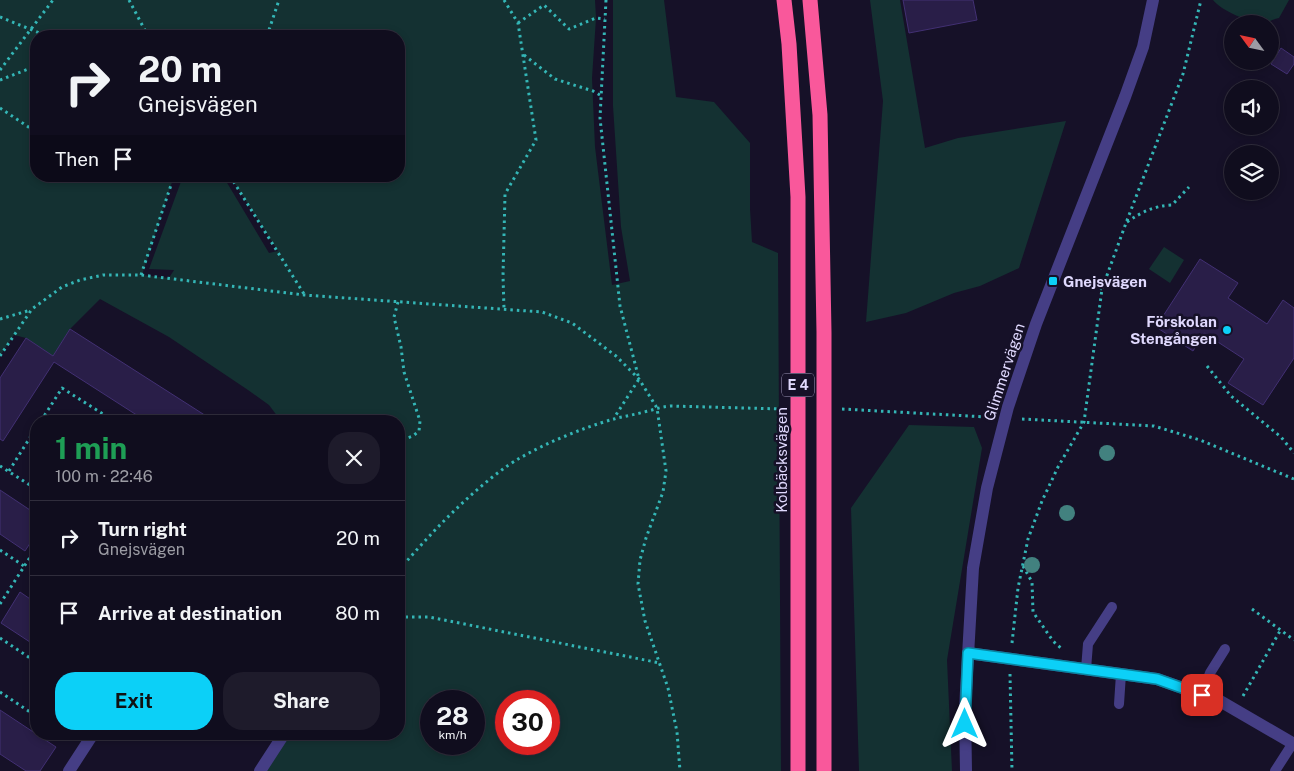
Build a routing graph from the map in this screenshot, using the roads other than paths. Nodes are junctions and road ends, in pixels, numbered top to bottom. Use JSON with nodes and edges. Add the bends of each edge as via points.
{"nodes":[{"id":1,"x":784,"y":0,"type":"edge"},
{"id":2,"x":810,"y":0,"type":"edge"},
{"id":3,"x":1153,"y":0,"type":"edge"},
{"id":4,"x":1112,"y":607,"type":"dead end"},
{"id":5,"x":1225,"y":649,"type":"dead end"},
{"id":6,"x":968,"y":653,"type":"junction"},
{"id":7,"x":1086,"y":669,"type":"junction"},
{"id":8,"x":1121,"y":674,"type":"junction"},
{"id":9,"x":1202,"y":695,"type":"junction"},
{"id":10,"x":1119,"y":704,"type":"dead end"},
{"id":11,"x":89,"y":740,"type":"edge"},
{"id":12,"x":280,"y":740,"type":"edge"},
{"id":13,"x":1293,"y":744,"type":"edge"},
{"id":14,"x":69,"y":771,"type":"edge"},
{"id":15,"x":260,"y":771,"type":"edge"},
{"id":16,"x":798,"y":771,"type":"edge"},
{"id":17,"x":824,"y":771,"type":"edge"},
{"id":18,"x":966,"y":771,"type":"edge"},
{"id":19,"x":1275,"y":771,"type":"edge"}],
"edges":[{"from":1,"to":16,"type":"highway","name":"Kolbäcksvägen","number":"E 4","via":[[798,198]]},
{"from":2,"to":17,"type":"highway","number":"E 4","via":[[820,114],[824,322]]},
{"from":3,"to":6,"type":"street","name":"Glimmervägen","via":[[1142,46],[1124,98],[1036,324],[1008,407],[980,523],[973,568]]},
{"from":4,"to":7,"type":"lane","via":[[1088,644]]},
{"from":5,"to":9,"type":"lane","via":[[1210,673]]},
{"from":6,"to":7,"type":"street"},
{"from":6,"to":18,"type":"street","name":"Glimmervägen"},
{"from":7,"to":8,"type":"street"},
{"from":8,"to":9,"type":"street","via":[[1157,679]]},
{"from":8,"to":10,"type":"lane"},
{"from":9,"to":13,"type":"street","via":[[1220,701]]},
{"from":11,"to":14,"type":"street"},
{"from":12,"to":15,"type":"street"},
{"from":13,"to":19,"type":"lane"}]}
